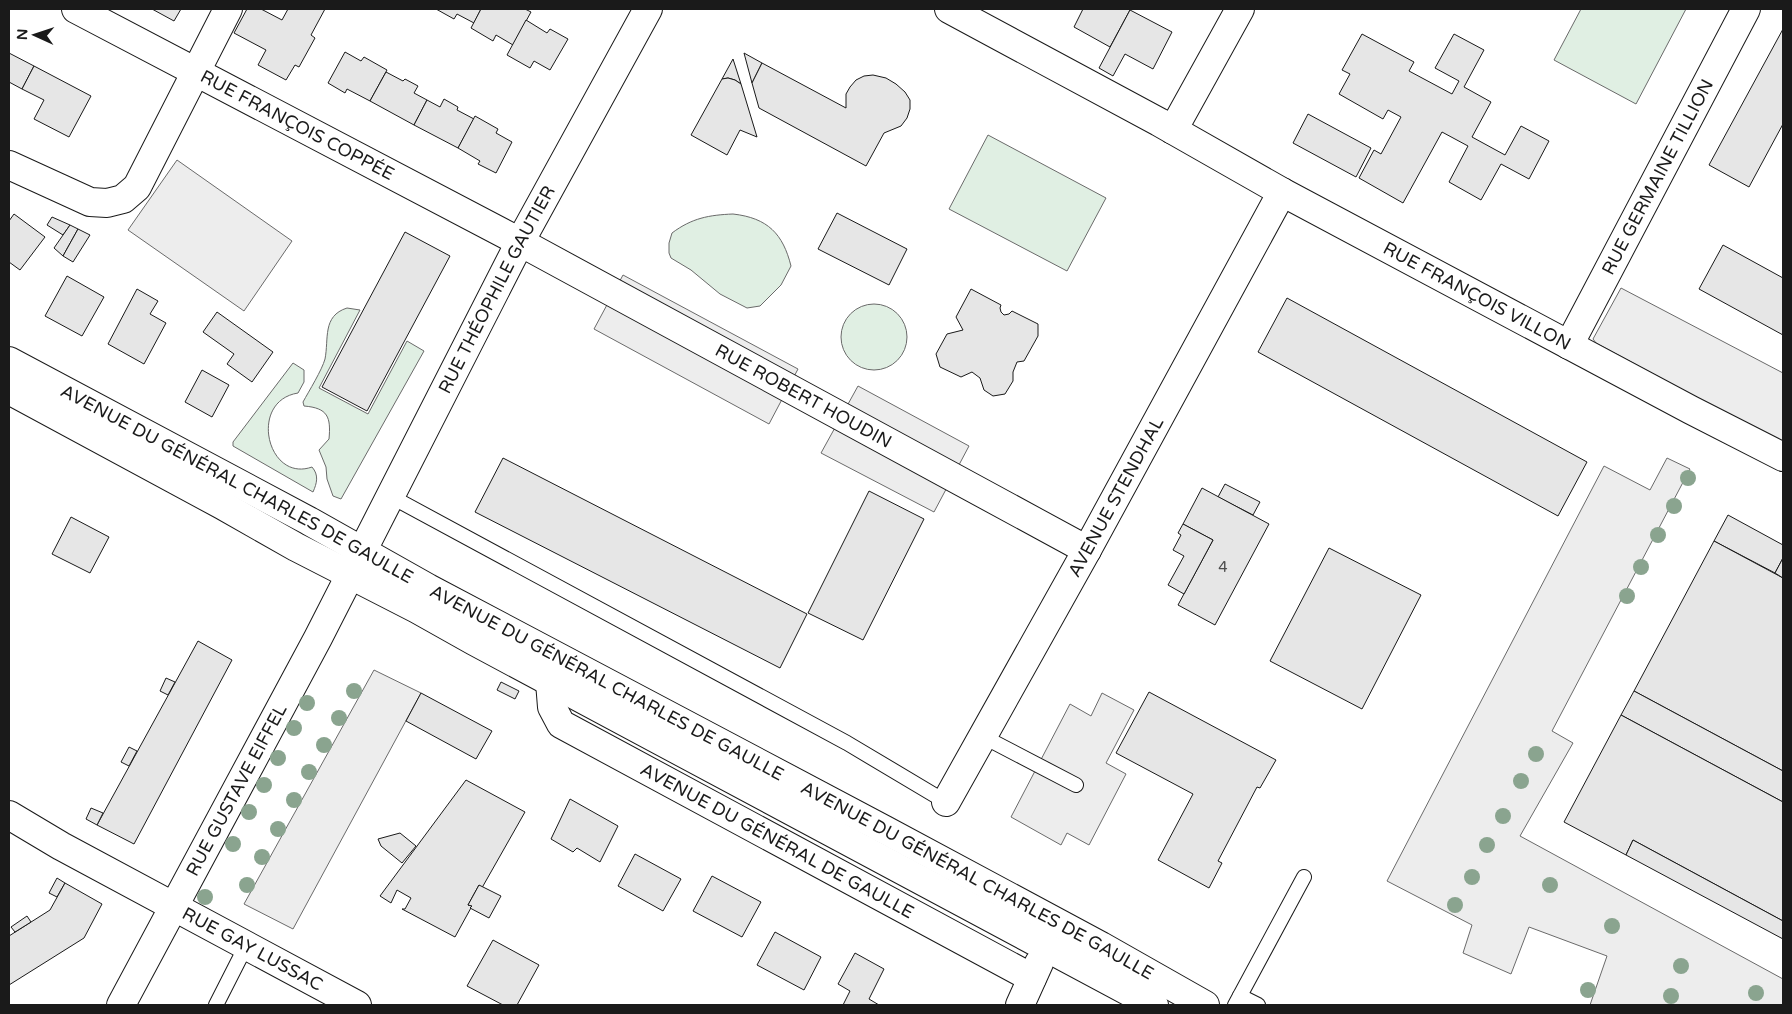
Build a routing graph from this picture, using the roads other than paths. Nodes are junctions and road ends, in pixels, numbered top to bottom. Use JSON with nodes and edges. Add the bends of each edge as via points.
{"nodes":[{"id":1,"x":76,"y":9,"type":"edge"},
{"id":2,"x":228,"y":9,"type":"edge"},
{"id":3,"x":646,"y":9,"type":"edge"},
{"id":4,"x":949,"y":9,"type":"edge"},
{"id":5,"x":1240,"y":9,"type":"edge"},
{"id":6,"x":1746,"y":9,"type":"edge"},
{"id":7,"x":196,"y":72,"type":"junction"},
{"id":8,"x":1173,"y":130,"type":"junction"},
{"id":9,"x":9,"y":164,"type":"edge"},
{"id":10,"x":1282,"y":192,"type":"junction"},
{"id":11,"x":520,"y":242,"type":"junction"},
{"id":12,"x":1569,"y":345,"type":"junction"},
{"id":13,"x":9,"y":361,"type":"edge"},
{"id":14,"x":9,"y":390,"type":"edge"},
{"id":15,"x":1783,"y":457,"type":"edge"},
{"id":16,"x":390,"y":496,"type":"junction"},
{"id":17,"x":1087,"y":550,"type":"junction"},
{"id":18,"x":357,"y":563,"type":"junction"},
{"id":19,"x":550,"y":682,"type":"junction"},
{"id":20,"x":982,"y":736,"type":"junction"},
{"id":21,"x":1076,"y":785,"type":"dead end"},
{"id":22,"x":946,"y":802,"type":"joint"},
{"id":23,"x":9,"y":816,"type":"edge"},
{"id":24,"x":1304,"y":877,"type":"dead end"},
{"id":25,"x":174,"y":907,"type":"junction"},
{"id":26,"x":1057,"y":922,"type":"junction"},
{"id":27,"x":246,"y":946,"type":"junction"},
{"id":28,"x":1046,"y":947,"type":"junction"},
{"id":29,"x":1032,"y":978,"type":"junction"},
{"id":30,"x":1238,"y":1001,"type":"edge"},
{"id":31,"x":121,"y":1005,"type":"edge"},
{"id":32,"x":216,"y":1005,"type":"edge"},
{"id":33,"x":357,"y":1005,"type":"edge"},
{"id":34,"x":1020,"y":1005,"type":"edge"},
{"id":35,"x":1154,"y":1005,"type":"edge"},
{"id":36,"x":1205,"y":1005,"type":"edge"},
{"id":37,"x":1258,"y":1005,"type":"edge"}],
"edges":[{"from":1,"to":7,"type":"street","name":"RUE FRANÇOIS COPPÉE"},
{"from":2,"to":7,"type":"street"},
{"from":3,"to":11,"type":"street","name":"RUE THÉOPHILE GAUTIER"},
{"from":4,"to":8,"type":"street","name":"RUE FRANÇOIS VILLON"},
{"from":5,"to":8,"type":"street"},
{"from":6,"to":12,"type":"street","name":"RUE GERMAINE TILLION"},
{"from":7,"to":9,"type":"street","via":[[137,186],[123,199],[107,203],[90,202]]},
{"from":7,"to":11,"type":"street","name":"RUE FRANÇOIS COPPÉE"},
{"from":8,"to":10,"type":"street","name":"RUE FRANÇOIS VILLON"},
{"from":10,"to":12,"type":"street","name":"RUE FRANÇOIS VILLON"},
{"from":10,"to":17,"type":"street","name":"AVENUE STENDHAL"},
{"from":11,"to":16,"type":"street","name":"RUE THÉOPHILE GAUTIER"},
{"from":11,"to":17,"type":"street","name":"RUE ROBERT HOUDIN"},
{"from":12,"to":15,"type":"street","name":"RUE FRANÇOIS VILLON"},
{"from":13,"to":18,"type":"street","name":"AVENUE DU GÉNÉRAL CHARLES DE GAULLE"},
{"from":14,"to":18,"type":"street","name":"AVENUE DU GÉNÉRAL CHARLES DE GAULLE","via":[[296,547]]},
{"from":16,"to":18,"type":"street","name":"RUE THÉOPHILE GAUTIER"},
{"from":16,"to":22,"type":"lane","via":[[847,743]]},
{"from":17,"to":20,"type":"street","name":"AVENUE STENDHAL"},
{"from":18,"to":19,"type":"street","name":"AVENUE DU GÉNÉRAL CHARLES DE GAULLE"},
{"from":18,"to":25,"type":"street","name":"RUE GUSTAVE EIFFEL"},
{"from":18,"to":26,"type":"street","name":"AVENUE DU GÉNÉRAL CHARLES DE GAULLE","via":[[428,588]]},
{"from":19,"to":28,"type":"street","name":"AVENUE DU GÉNÉRAL CHARLES DE GAULLE"},
{"from":19,"to":29,"type":"street","name":"AVENUE DU GÉNÉRAL DE GAULLE","via":[[552,707],[561,724]]},
{"from":20,"to":21,"type":"lane"},
{"from":20,"to":22,"type":"street","name":"AVENUE STENDHAL"},
{"from":23,"to":25,"type":"street","name":"RUE GAY LUSSAC"},
{"from":24,"to":30,"type":"lane"},
{"from":25,"to":27,"type":"street","name":"RUE GAY LUSSAC"},
{"from":25,"to":31,"type":"street","name":"RUE GUSTAVE EIFFEL"},
{"from":26,"to":28,"type":"street"},
{"from":26,"to":36,"type":"street","name":"AVENUE DU GÉNÉRAL CHARLES DE GAULLE"},
{"from":27,"to":32,"type":"lane"},
{"from":27,"to":33,"type":"street","name":"RUE GAY LUSSAC"},
{"from":28,"to":29,"type":"street"},
{"from":28,"to":35,"type":"street","name":"AVENUE DU GÉNÉRAL CHARLES DE GAULLE"},
{"from":29,"to":34,"type":"street"},
{"from":30,"to":37,"type":"lane"}]}
